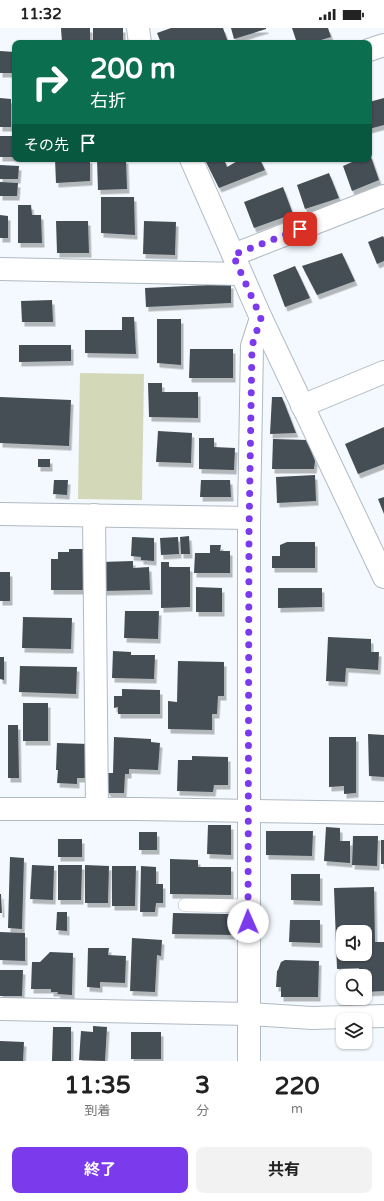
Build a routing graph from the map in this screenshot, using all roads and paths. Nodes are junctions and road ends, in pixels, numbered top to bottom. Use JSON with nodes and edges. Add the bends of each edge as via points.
{"nodes":[{"id":1,"x":138,"y":28,"type":"edge"},
{"id":2,"x":140,"y":40,"type":"edge"},
{"id":3,"x":384,"y":45,"type":"edge"},
{"id":4,"x":372,"y":49,"type":"edge"},
{"id":5,"x":192,"y":162,"type":"edge"},
{"id":6,"x":384,"y":196,"type":"edge"},
{"id":7,"x":237,"y":264,"type":"junction"},
{"id":8,"x":0,"y":269,"type":"edge"},
{"id":9,"x":261,"y":318,"type":"junction"},
{"id":10,"x":384,"y":372,"type":"edge"},
{"id":11,"x":302,"y":406,"type":"junction"},
{"id":12,"x":0,"y":514,"type":"edge"},
{"id":13,"x":94,"y":515,"type":"junction"},
{"id":14,"x":249,"y":518,"type":"junction"},
{"id":15,"x":378,"y":549,"type":"edge"},
{"id":16,"x":384,"y":577,"type":"edge"},
{"id":17,"x":0,"y":809,"type":"edge"},
{"id":18,"x":97,"y":809,"type":"junction"},
{"id":19,"x":248,"y":811,"type":"junction"},
{"id":20,"x":384,"y":813,"type":"edge"},
{"id":21,"x":185,"y":905,"type":"dead end"},
{"id":22,"x":248,"y":906,"type":"junction"},
{"id":23,"x":0,"y":1009,"type":"edge"},
{"id":24,"x":249,"y":1014,"type":"junction"},
{"id":25,"x":384,"y":1016,"type":"edge"},
{"id":26,"x":249,"y":1061,"type":"edge"}],
"edges":[{"from":1,"to":2,"type":"street"},
{"from":3,"to":4,"type":"street"},
{"from":5,"to":7,"type":"street"},
{"from":6,"to":7,"type":"street"},
{"from":7,"to":8,"type":"street"},
{"from":7,"to":9,"type":"street"},
{"from":9,"to":11,"type":"street"},
{"from":9,"to":14,"type":"street","via":[[252,346]]},
{"from":10,"to":11,"type":"street"},
{"from":11,"to":15,"type":"street"},
{"from":12,"to":13,"type":"street"},
{"from":13,"to":14,"type":"street"},
{"from":13,"to":18,"type":"street"},
{"from":14,"to":19,"type":"street"},
{"from":15,"to":16,"type":"street"},
{"from":17,"to":18,"type":"street"},
{"from":18,"to":19,"type":"street"},
{"from":19,"to":20,"type":"street"},
{"from":19,"to":22,"type":"street"},
{"from":21,"to":22,"type":"lane"},
{"from":22,"to":24,"type":"street"},
{"from":23,"to":24,"type":"street"},
{"from":24,"to":25,"type":"street","via":[[312,1018]]},
{"from":24,"to":26,"type":"street"}]}
